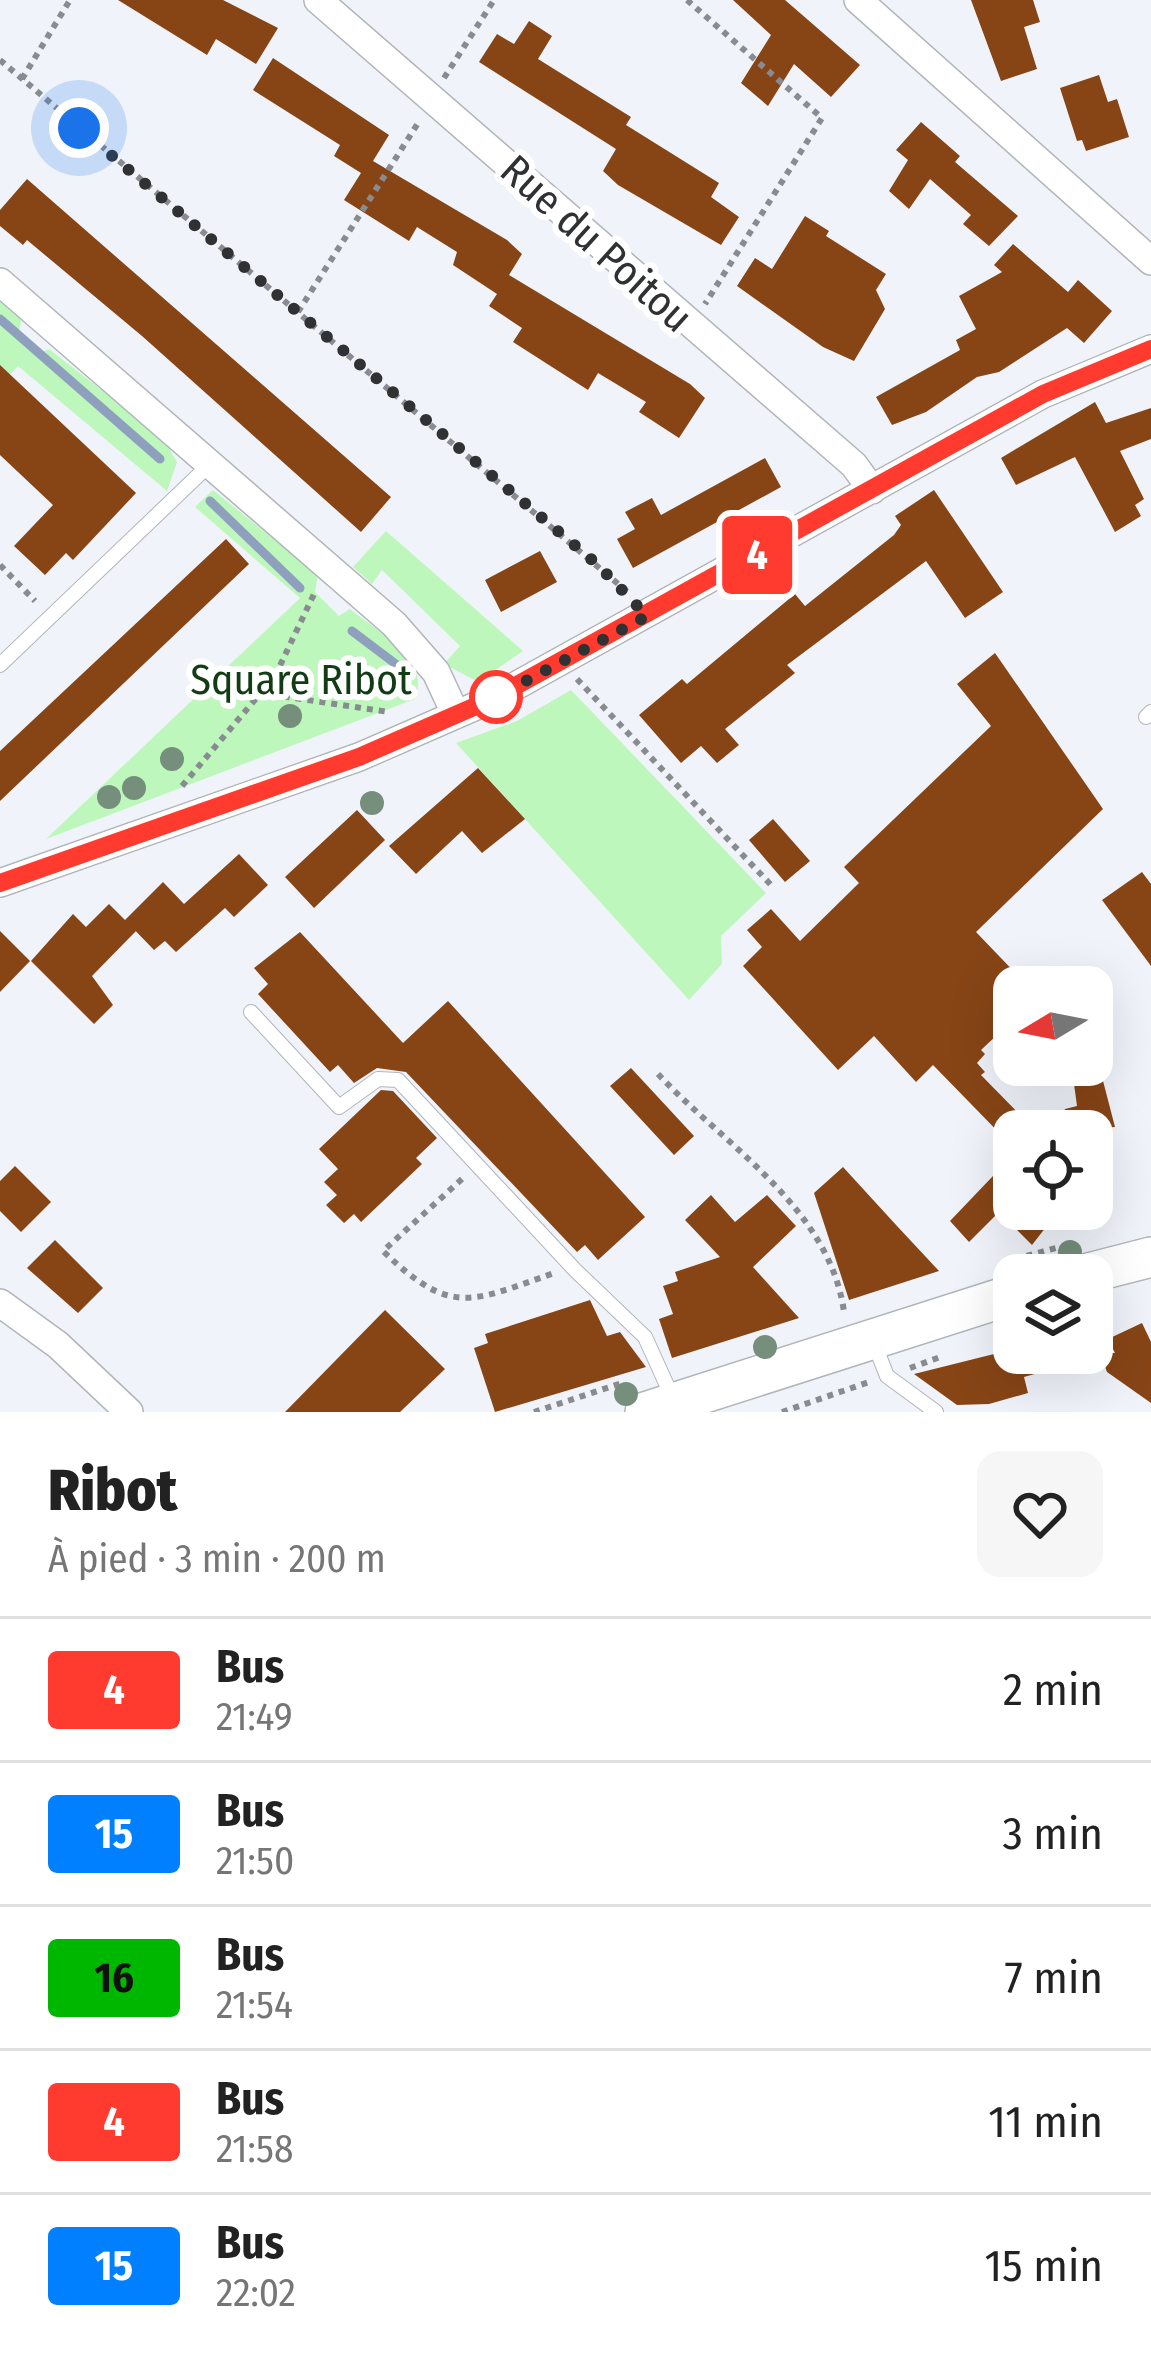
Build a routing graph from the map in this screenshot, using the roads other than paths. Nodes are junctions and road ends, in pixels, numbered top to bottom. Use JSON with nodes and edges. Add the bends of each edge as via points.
{"nodes":[{"id":1,"x":318,"y":0,"type":"edge"},
{"id":2,"x":858,"y":0,"type":"edge"},
{"id":3,"x":1151,"y":261,"type":"edge"},
{"id":4,"x":0,"y":282,"type":"edge"},
{"id":5,"x":1151,"y":349,"type":"edge"},
{"id":6,"x":207,"y":467,"type":"junction"},
{"id":7,"x":872,"y":490,"type":"junction"},
{"id":8,"x":0,"y":665,"type":"edge"},
{"id":9,"x":445,"y":718,"type":"junction"},
{"id":10,"x":0,"y":884,"type":"edge"},
{"id":11,"x":251,"y":1012,"type":"dead end"},
{"id":12,"x":1151,"y":1257,"type":"edge"},
{"id":13,"x":1113,"y":1267,"type":"edge"},
{"id":14,"x":993,"y":1301,"type":"edge"},
{"id":15,"x":0,"y":1303,"type":"edge"},
{"id":16,"x":864,"y":1341,"type":"junction"},
{"id":17,"x":660,"y":1407,"type":"edge"},
{"id":18,"x":129,"y":1412,"type":"edge"},
{"id":19,"x":936,"y":1412,"type":"edge"}],
"edges":[{"from":1,"to":7,"type":"street","name":"Rue du Poitou","via":[[854,465]]},
{"from":2,"to":3,"type":"street"},
{"from":4,"to":6,"type":"street"},
{"from":5,"to":7,"type":"street","via":[[1043,394]]},
{"from":6,"to":8,"type":"lane"},
{"from":6,"to":9,"type":"street","via":[[330,566],[436,672]]},
{"from":7,"to":9,"type":"street"},
{"from":9,"to":10,"type":"street","via":[[359,757]]},
{"from":11,"to":17,"type":"lane","via":[[339,1107],[378,1079],[398,1079],[645,1336]]},
{"from":12,"to":13,"type":"main road"},
{"from":14,"to":16,"type":"main road"},
{"from":15,"to":18,"type":"street"},
{"from":16,"to":17,"type":"main road"},
{"from":16,"to":19,"type":"lane","via":[[887,1376]]}]}
